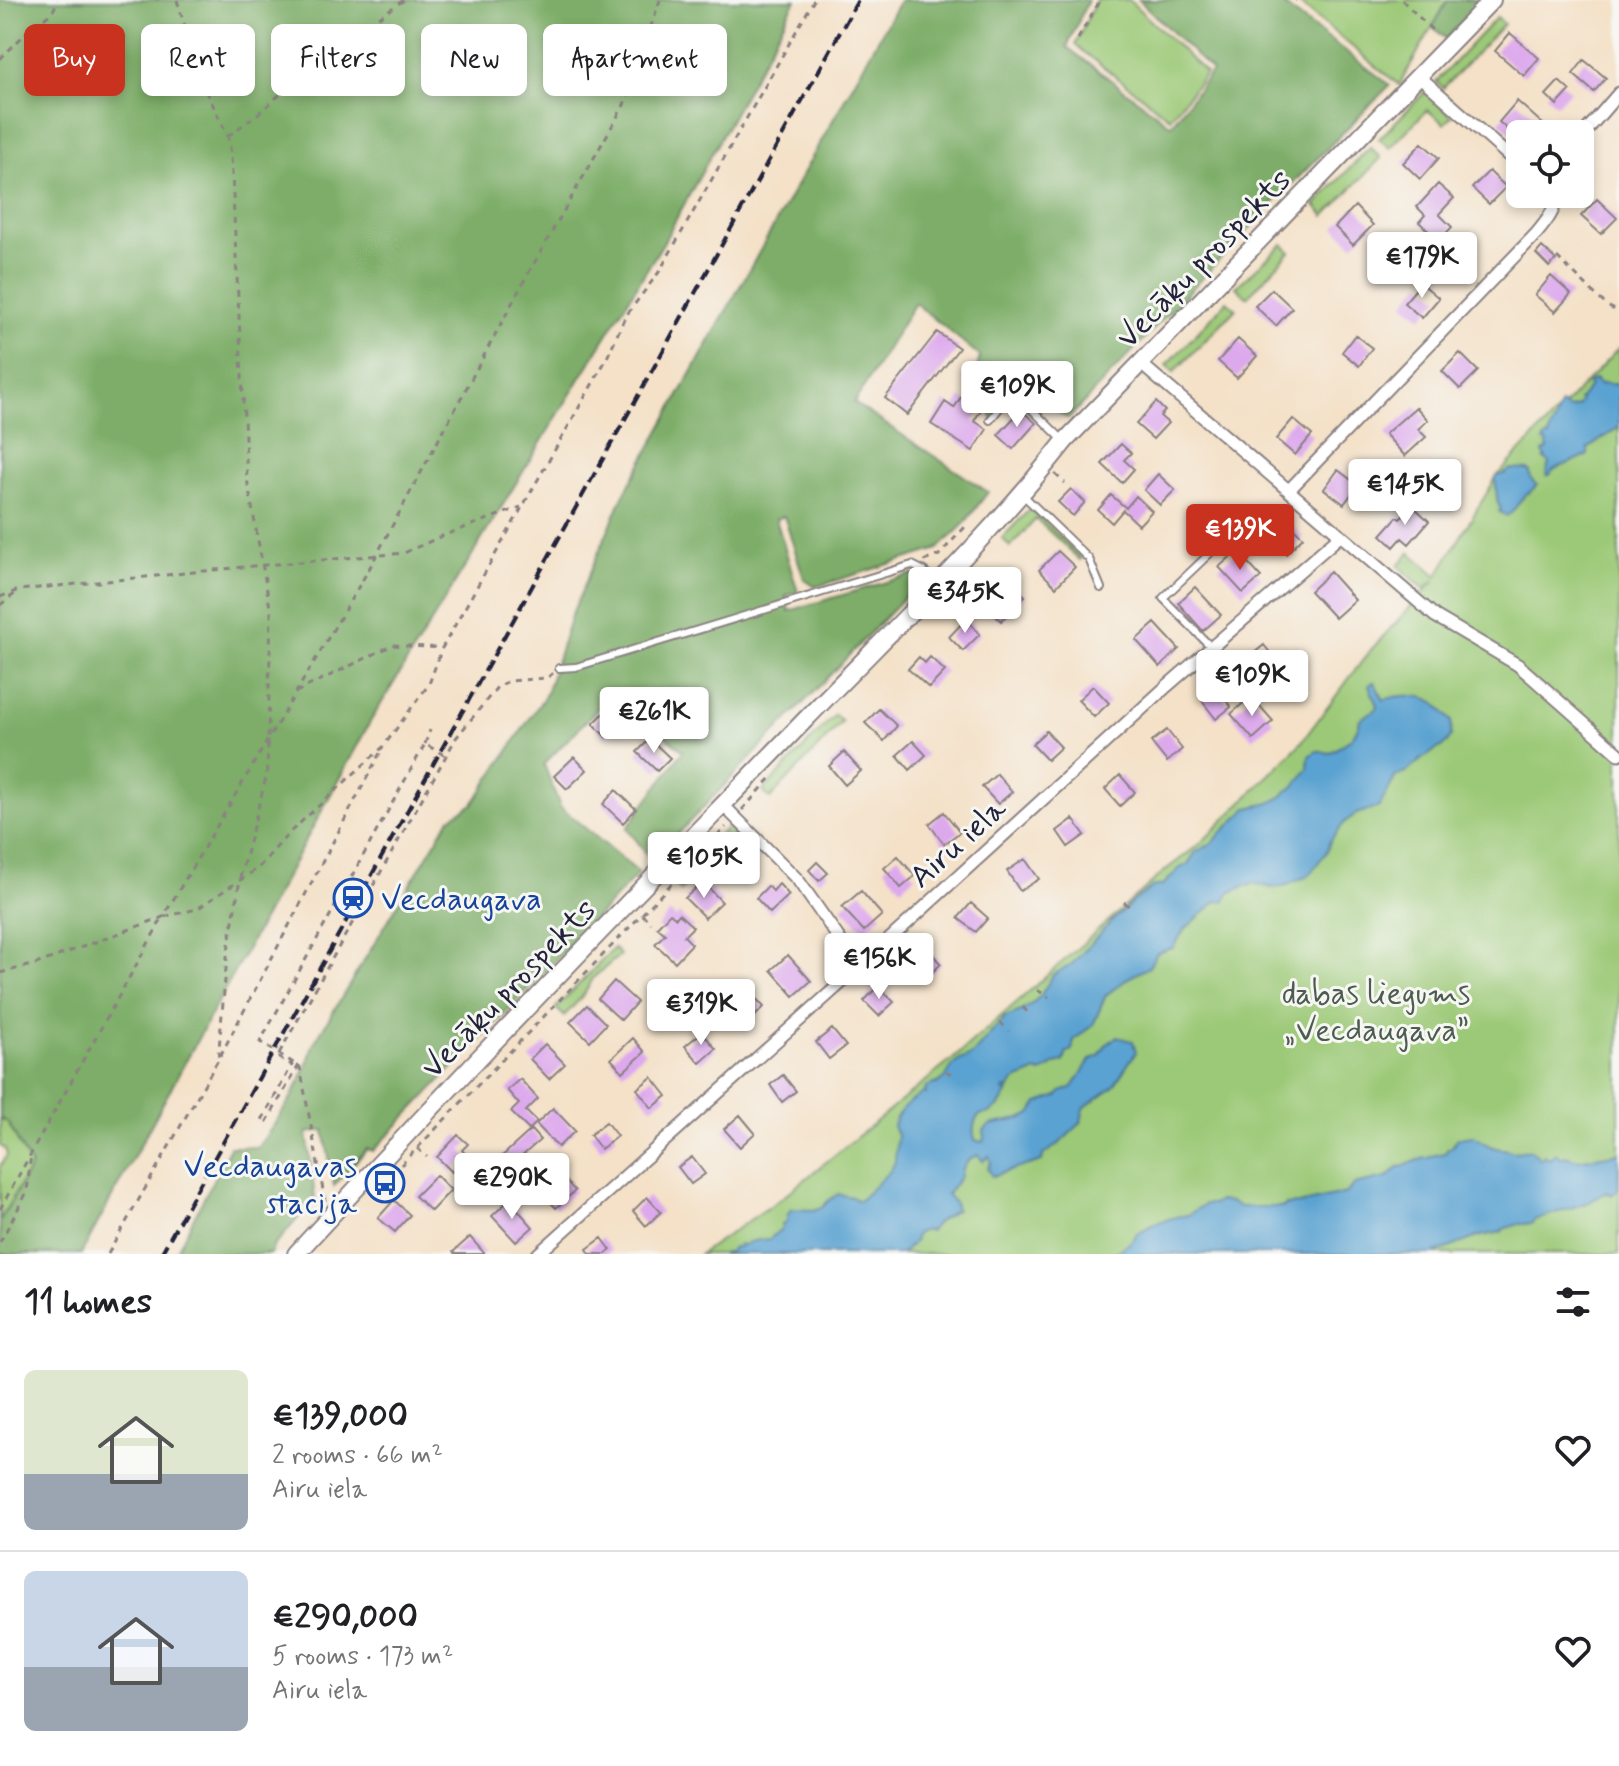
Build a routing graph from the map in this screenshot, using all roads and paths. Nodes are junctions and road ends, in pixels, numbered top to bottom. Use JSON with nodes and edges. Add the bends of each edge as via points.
{"nodes":[{"id":1,"x":58,"y":0,"type":"edge"},
{"id":2,"x":177,"y":0,"type":"edge"},
{"id":3,"x":404,"y":0,"type":"edge"},
{"id":4,"x":660,"y":0,"type":"edge"},
{"id":5,"x":814,"y":0,"type":"edge"},
{"id":6,"x":1100,"y":0,"type":"edge"},
{"id":7,"x":1402,"y":0,"type":"edge"},
{"id":8,"x":1492,"y":0,"type":"edge"},
{"id":9,"x":1078,"y":39,"type":"dead end"},
{"id":10,"x":1448,"y":45,"type":"junction"},
{"id":11,"x":0,"y":59,"type":"edge"},
{"id":12,"x":1419,"y":76,"type":"junction"},
{"id":13,"x":1619,"y":93,"type":"edge"},
{"id":14,"x":1594,"y":122,"type":"edge"},
{"id":15,"x":228,"y":136,"type":"junction"},
{"id":16,"x":1506,"y":154,"type":"edge"},
{"id":17,"x":1551,"y":208,"type":"edge"},
{"id":18,"x":1557,"y":257,"type":"dead end"},
{"id":19,"x":1619,"y":312,"type":"edge"},
{"id":20,"x":1140,"y":363,"type":"junction"},
{"id":21,"x":990,"y":420,"type":"dead end"},
{"id":22,"x":1065,"y":441,"type":"junction"},
{"id":23,"x":1055,"y":474,"type":"dead end"},
{"id":24,"x":1065,"y":483,"type":"dead end"},
{"id":25,"x":1289,"y":490,"type":"junction"},
{"id":26,"x":1022,"y":494,"type":"junction"},
{"id":27,"x":524,"y":505,"type":"junction"},
{"id":28,"x":966,"y":526,"type":"dead end"},
{"id":29,"x":1341,"y":535,"type":"junction"},
{"id":30,"x":1228,"y":536,"type":"dead end"},
{"id":31,"x":376,"y":556,"type":"junction"},
{"id":32,"x":262,"y":565,"type":"junction"},
{"id":33,"x":912,"y":565,"type":"junction"},
{"id":34,"x":937,"y":584,"type":"junction"},
{"id":35,"x":1101,"y":588,"type":"dead end"},
{"id":36,"x":19,"y":590,"type":"junction"},
{"id":37,"x":0,"y":597,"type":"edge"},
{"id":38,"x":0,"y":605,"type":"edge"},
{"id":39,"x":442,"y":648,"type":"junction"},
{"id":40,"x":1212,"y":648,"type":"junction"},
{"id":41,"x":559,"y":668,"type":"joint"},
{"id":42,"x":296,"y":692,"type":"junction"},
{"id":43,"x":430,"y":730,"type":"dead end"},
{"id":44,"x":267,"y":740,"type":"junction"},
{"id":45,"x":425,"y":744,"type":"junction"},
{"id":46,"x":383,"y":747,"type":"junction"},
{"id":47,"x":1619,"y":754,"type":"edge"},
{"id":48,"x":446,"y":756,"type":"junction"},
{"id":49,"x":723,"y":805,"type":"junction"},
{"id":50,"x":240,"y":880,"type":"junction"},
{"id":51,"x":1124,"y":902,"type":"dead end"},
{"id":52,"x":1132,"y":909,"type":"dead end"},
{"id":53,"x":642,"y":914,"type":"dead end"},
{"id":54,"x":163,"y":917,"type":"junction"},
{"id":55,"x":651,"y":923,"type":"dead end"},
{"id":56,"x":859,"y":967,"type":"junction"},
{"id":57,"x":0,"y":973,"type":"edge"},
{"id":58,"x":1037,"y":990,"type":"dead end"},
{"id":59,"x":1049,"y":997,"type":"dead end"},
{"id":60,"x":1023,"y":1007,"type":"dead end"},
{"id":61,"x":1028,"y":1013,"type":"dead end"},
{"id":62,"x":1000,"y":1022,"type":"dead end"},
{"id":63,"x":1009,"y":1031,"type":"dead end"},
{"id":64,"x":280,"y":1053,"type":"junction"},
{"id":65,"x":218,"y":1060,"type":"junction"},
{"id":66,"x":299,"y":1065,"type":"junction"},
{"id":67,"x":946,"y":1071,"type":"dead end"},
{"id":68,"x":955,"y":1076,"type":"dead end"},
{"id":69,"x":417,"y":1148,"type":"dead end"},
{"id":70,"x":32,"y":1150,"type":"junction"},
{"id":71,"x":427,"y":1157,"type":"dead end"},
{"id":72,"x":324,"y":1200,"type":"dead end"},
{"id":73,"x":0,"y":1209,"type":"edge"},
{"id":74,"x":0,"y":1242,"type":"edge"},
{"id":75,"x":108,"y":1254,"type":"edge"},
{"id":76,"x":296,"y":1254,"type":"edge"},
{"id":77,"x":538,"y":1254,"type":"edge"}],
"edges":[{"from":1,"to":11,"type":"path","via":[[52,13]]},
{"from":2,"to":15,"type":"path","via":[[201,81]]},
{"from":3,"to":15,"type":"path","via":[[330,50]]},
{"from":4,"to":31,"type":"path","via":[[624,105]]},
{"from":5,"to":27,"type":"path","via":[[659,272],[625,317]]},
{"from":6,"to":9,"type":"path"},
{"from":7,"to":10,"type":"path"},
{"from":8,"to":10,"type":"main road","name":"Vecāķu prospekts"},
{"from":10,"to":12,"type":"main road","name":"Vecāķu prospekts"},
{"from":12,"to":16,"type":"street"},
{"from":12,"to":20,"type":"main road","name":"Vecāķu prospekts"},
{"from":13,"to":14,"type":"street"},
{"from":15,"to":32,"type":"path","via":[[247,479]]},
{"from":17,"to":25,"type":"street","via":[[1534,236]]},
{"from":18,"to":19,"type":"path"},
{"from":20,"to":22,"type":"main road","name":"Vecāķu prospekts"},
{"from":20,"to":25,"type":"street"},
{"from":21,"to":22,"type":"lane","via":[[1013,391]]},
{"from":22,"to":26,"type":"main road","name":"Vecāķu prospekts"},
{"from":23,"to":24,"type":"path"},
{"from":25,"to":29,"type":"street"},
{"from":26,"to":34,"type":"main road","name":"Vecāķu prospekts"},
{"from":26,"to":35,"type":"lane","via":[[1089,559]]},
{"from":27,"to":31,"type":"path","via":[[404,553]]},
{"from":27,"to":39,"type":"path"},
{"from":28,"to":33,"type":"path","via":[[939,555]]},
{"from":29,"to":40,"type":"street","name":"Airu iela"},
{"from":29,"to":47,"type":"street","via":[[1435,616],[1518,665]]},
{"from":30,"to":40,"type":"lane","via":[[1163,598]]},
{"from":31,"to":32,"type":"path"},
{"from":31,"to":42,"type":"path"},
{"from":32,"to":36,"type":"path"},
{"from":32,"to":44,"type":"path","via":[[271,613]]},
{"from":33,"to":34,"type":"lane"},
{"from":33,"to":41,"type":"lane"},
{"from":34,"to":49,"type":"main road","name":"Vecāķu prospekts"},
{"from":36,"to":37,"type":"path"},
{"from":36,"to":38,"type":"path"},
{"from":39,"to":42,"type":"path","via":[[393,645]]},
{"from":39,"to":46,"type":"path","via":[[429,684]]},
{"from":40,"to":56,"type":"street","name":"Airu iela"},
{"from":41,"to":48,"type":"path","via":[[547,678],[498,686]]},
{"from":42,"to":44,"type":"path"},
{"from":43,"to":45,"type":"path"},
{"from":44,"to":50,"type":"path","via":[[267,774]]},
{"from":44,"to":54,"type":"path"},
{"from":45,"to":48,"type":"path"},
{"from":45,"to":64,"type":"path","via":[[260,1042]]},
{"from":46,"to":50,"type":"path"},
{"from":46,"to":65,"type":"path"},
{"from":48,"to":64,"type":"path"},
{"from":49,"to":56,"type":"street","via":[[798,880]]},
{"from":49,"to":76,"type":"main road","name":"Vecāķu prospekts"},
{"from":50,"to":54,"type":"path","via":[[197,909]]},
{"from":50,"to":65,"type":"path"},
{"from":51,"to":52,"type":"path"},
{"from":53,"to":55,"type":"path"},
{"from":54,"to":57,"type":"path"},
{"from":54,"to":70,"type":"path"},
{"from":56,"to":77,"type":"street","name":"Airu iela"},
{"from":58,"to":59,"type":"path"},
{"from":60,"to":61,"type":"path"},
{"from":62,"to":63,"type":"path"},
{"from":64,"to":66,"type":"path"},
{"from":64,"to":66,"type":"path","via":[[277,1057],[292,1065],[262,1120],[266,1123]]},
{"from":65,"to":75,"type":"path"},
{"from":66,"to":72,"type":"path"},
{"from":67,"to":68,"type":"path"},
{"from":69,"to":71,"type":"path"},
{"from":70,"to":73,"type":"path"},
{"from":70,"to":74,"type":"path","via":[[27,1192]]}]}
